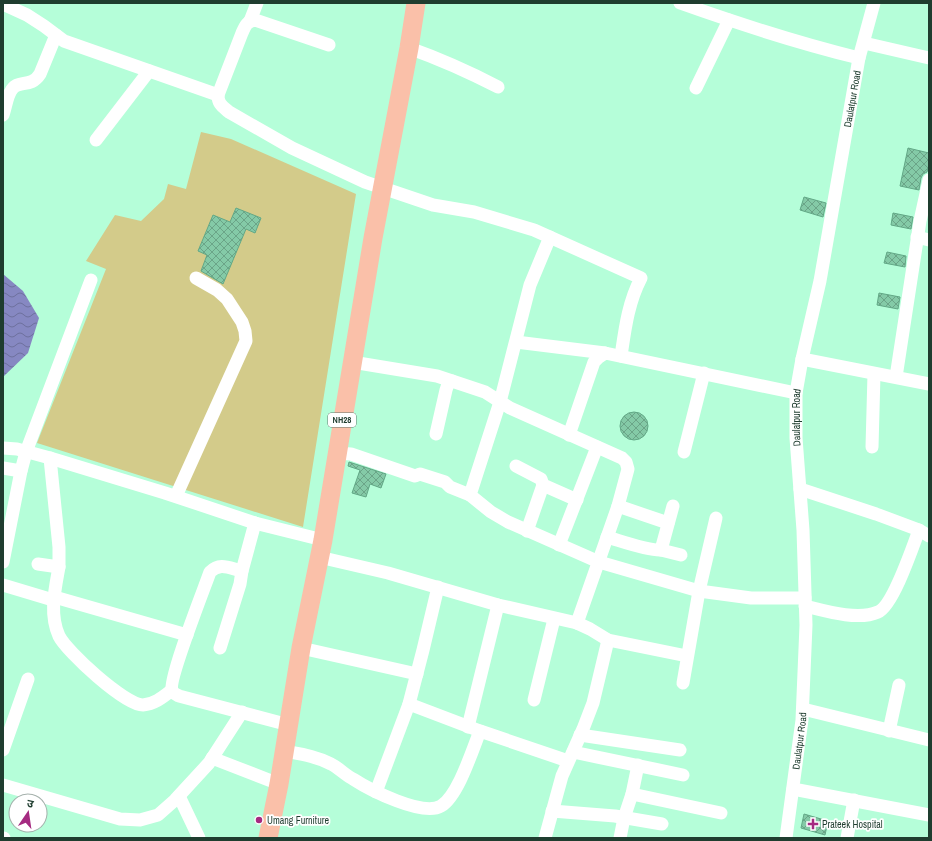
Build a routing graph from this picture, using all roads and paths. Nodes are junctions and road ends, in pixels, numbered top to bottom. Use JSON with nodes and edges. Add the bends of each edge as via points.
{"nodes":[{"id":1,"x":257,"y":3,"type":"edge"},
{"id":2,"x":416,"y":3,"type":"edge"},
{"id":3,"x":680,"y":3,"type":"edge"},
{"id":4,"x":874,"y":3,"type":"edge"},
{"id":5,"x":3,"y":4,"type":"edge"},
{"id":6,"x":250,"y":20,"type":"junction"},
{"id":7,"x":729,"y":20,"type":"junction"},
{"id":8,"x":56,"y":34,"type":"junction"},
{"id":9,"x":864,"y":43,"type":"junction"},
{"id":10,"x":329,"y":45,"type":"dead end"},
{"id":11,"x":409,"y":48,"type":"junction"},
{"id":12,"x":859,"y":58,"type":"junction"},
{"id":13,"x":929,"y":58,"type":"edge"},
{"id":14,"x":149,"y":71,"type":"junction"},
{"id":15,"x":498,"y":87,"type":"dead end"},
{"id":16,"x":696,"y":88,"type":"dead end"},
{"id":17,"x":218,"y":95,"type":"junction"},
{"id":18,"x":3,"y":115,"type":"edge"},
{"id":19,"x":96,"y":140,"type":"dead end"},
{"id":20,"x":929,"y":180,"type":"edge"},
{"id":21,"x":383,"y":187,"type":"junction"},
{"id":22,"x":550,"y":237,"type":"junction"},
{"id":23,"x":923,"y":239,"type":"edge"},
{"id":24,"x":196,"y":278,"type":"dead end"},
{"id":25,"x":91,"y":280,"type":"dead end"},
{"id":26,"x":516,"y":342,"type":"junction"},
{"id":27,"x":605,"y":353,"type":"junction"},
{"id":28,"x":621,"y":356,"type":"junction"},
{"id":29,"x":802,"y":358,"type":"junction"},
{"id":30,"x":352,"y":362,"type":"junction"},
{"id":31,"x":704,"y":373,"type":"junction"},
{"id":32,"x":874,"y":374,"type":"junction"},
{"id":33,"x":896,"y":377,"type":"junction"},
{"id":34,"x":452,"y":381,"type":"junction"},
{"id":35,"x":929,"y":384,"type":"edge"},
{"id":36,"x":796,"y":393,"type":"junction"},
{"id":37,"x":500,"y":402,"type":"junction"},
{"id":38,"x":436,"y":434,"type":"dead end"},
{"id":39,"x":569,"y":435,"type":"junction"},
{"id":40,"x":597,"y":447,"type":"junction"},
{"id":41,"x":872,"y":447,"type":"dead end"},
{"id":42,"x":3,"y":448,"type":"edge"},
{"id":43,"x":26,"y":452,"type":"junction"},
{"id":44,"x":684,"y":452,"type":"dead end"},
{"id":45,"x":336,"y":454,"type":"junction"},
{"id":46,"x":50,"y":458,"type":"junction"},
{"id":47,"x":516,"y":466,"type":"dead end"},
{"id":48,"x":3,"y":468,"type":"edge"},
{"id":49,"x":21,"y":471,"type":"junction"},
{"id":50,"x":543,"y":485,"type":"junction"},
{"id":51,"x":800,"y":489,"type":"junction"},
{"id":52,"x":470,"y":495,"type":"junction"},
{"id":53,"x":176,"y":496,"type":"junction"},
{"id":54,"x":576,"y":500,"type":"junction"},
{"id":55,"x":618,"y":506,"type":"junction"},
{"id":56,"x":673,"y":506,"type":"dead end"},
{"id":57,"x":716,"y":518,"type":"dead end"},
{"id":58,"x":255,"y":523,"type":"junction"},
{"id":59,"x":668,"y":523,"type":"junction"},
{"id":60,"x":527,"y":531,"type":"junction"},
{"id":61,"x":924,"y":533,"type":"edge"},
{"id":62,"x":607,"y":537,"type":"junction"},
{"id":63,"x":559,"y":545,"type":"junction"},
{"id":64,"x":321,"y":549,"type":"junction"},
{"id":65,"x":661,"y":550,"type":"junction"},
{"id":66,"x":681,"y":555,"type":"dead end"},
{"id":67,"x":3,"y":562,"type":"edge"},
{"id":68,"x":599,"y":562,"type":"junction"},
{"id":69,"x":38,"y":564,"type":"dead end"},
{"id":70,"x":59,"y":567,"type":"junction"},
{"id":71,"x":242,"y":570,"type":"junction"},
{"id":72,"x":3,"y":585,"type":"edge"},
{"id":73,"x":438,"y":587,"type":"junction"},
{"id":74,"x":699,"y":591,"type":"junction"},
{"id":75,"x":54,"y":600,"type":"junction"},
{"id":76,"x":805,"y":602,"type":"junction"},
{"id":77,"x":498,"y":605,"type":"junction"},
{"id":78,"x":554,"y":618,"type":"junction"},
{"id":79,"x":577,"y":623,"type":"junction"},
{"id":80,"x":187,"y":635,"type":"junction"},
{"id":81,"x":608,"y":640,"type":"junction"},
{"id":82,"x":220,"y":648,"type":"dead end"},
{"id":83,"x":301,"y":648,"type":"junction"},
{"id":84,"x":687,"y":656,"type":"junction"},
{"id":85,"x":417,"y":674,"type":"junction"},
{"id":86,"x":28,"y":679,"type":"dead end"},
{"id":87,"x":683,"y":683,"type":"dead end"},
{"id":88,"x":899,"y":685,"type":"dead end"},
{"id":89,"x":172,"y":690,"type":"junction"},
{"id":90,"x":534,"y":700,"type":"dead end"},
{"id":91,"x":409,"y":704,"type":"junction"},
{"id":92,"x":803,"y":708,"type":"junction"},
{"id":93,"x":242,"y":712,"type":"junction"},
{"id":94,"x":289,"y":724,"type":"junction"},
{"id":95,"x":474,"y":729,"type":"junction"},
{"id":96,"x":889,"y":731,"type":"junction"},
{"id":97,"x":580,"y":735,"type":"junction"},
{"id":98,"x":929,"y":740,"type":"edge"},
{"id":99,"x":3,"y":750,"type":"edge"},
{"id":100,"x":284,"y":750,"type":"junction"},
{"id":101,"x":680,"y":750,"type":"dead end"},
{"id":102,"x":571,"y":757,"type":"junction"},
{"id":103,"x":212,"y":758,"type":"junction"},
{"id":104,"x":638,"y":765,"type":"junction"},
{"id":105,"x":683,"y":774,"type":"dead end"},
{"id":106,"x":279,"y":784,"type":"junction"},
{"id":107,"x":3,"y":785,"type":"edge"},
{"id":108,"x":793,"y":789,"type":"junction"},
{"id":109,"x":376,"y":792,"type":"junction"},
{"id":110,"x":632,"y":794,"type":"junction"},
{"id":111,"x":179,"y":796,"type":"junction"},
{"id":112,"x":854,"y":800,"type":"junction"},
{"id":113,"x":552,"y":812,"type":"junction"},
{"id":114,"x":721,"y":813,"type":"dead end"},
{"id":115,"x":929,"y":815,"type":"edge"},
{"id":116,"x":624,"y":818,"type":"junction"},
{"id":117,"x":662,"y":824,"type":"dead end"},
{"id":118,"x":199,"y":838,"type":"edge"},
{"id":119,"x":268,"y":838,"type":"edge"},
{"id":120,"x":545,"y":838,"type":"edge"},
{"id":121,"x":620,"y":838,"type":"edge"},
{"id":122,"x":786,"y":838,"type":"edge"},
{"id":123,"x":847,"y":838,"type":"edge"}],
"edges":[{"from":1,"to":6,"type":"street"},
{"from":2,"to":11,"type":"highway","number":"NH28"},
{"from":3,"to":7,"type":"street"},
{"from":4,"to":9,"type":"street","name":"Daulatpur Road"},
{"from":5,"to":8,"type":"street","via":[[27,15]]},
{"from":6,"to":10,"type":"street"},
{"from":6,"to":17,"type":"street","via":[[242,33]]},
{"from":7,"to":12,"type":"street","via":[[803,44]]},
{"from":7,"to":16,"type":"street"},
{"from":8,"to":14,"type":"street","via":[[70,43]]},
{"from":8,"to":18,"type":"street","via":[[40,74],[29,83],[12,88]]},
{"from":9,"to":12,"type":"street","name":"Daulatpur Road"},
{"from":9,"to":13,"type":"street"},
{"from":11,"to":15,"type":"street","via":[[442,60]]},
{"from":11,"to":21,"type":"highway","number":"NH28"},
{"from":12,"to":29,"type":"street","name":"Daulatpur Road","via":[[820,281]]},
{"from":14,"to":17,"type":"street"},
{"from":14,"to":19,"type":"street"},
{"from":17,"to":21,"type":"street","via":[[221,106],[229,112],[292,148],[365,182]]},
{"from":20,"to":23,"type":"street"},
{"from":21,"to":22,"type":"street","via":[[416,200],[480,214]]},
{"from":21,"to":30,"type":"highway","number":"NH28"},
{"from":22,"to":26,"type":"street","via":[[530,285]]},
{"from":22,"to":28,"type":"street","via":[[641,278],[633,293]]},
{"from":23,"to":33,"type":"street"},
{"from":24,"to":53,"type":"street","via":[[227,299],[242,322],[246,340]]},
{"from":25,"to":43,"type":"street"},
{"from":26,"to":27,"type":"street"},
{"from":26,"to":37,"type":"street"},
{"from":27,"to":28,"type":"street"},
{"from":27,"to":39,"type":"street","via":[[594,362]]},
{"from":28,"to":31,"type":"street"},
{"from":29,"to":32,"type":"street"},
{"from":29,"to":36,"type":"street","name":"Daulatpur Road"},
{"from":30,"to":34,"type":"street","via":[[437,376]]},
{"from":30,"to":45,"type":"highway","number":"NH28"},
{"from":31,"to":36,"type":"street"},
{"from":31,"to":44,"type":"street"},
{"from":32,"to":33,"type":"street"},
{"from":32,"to":41,"type":"street"},
{"from":33,"to":35,"type":"street"},
{"from":34,"to":37,"type":"street","via":[[485,392]]},
{"from":34,"to":38,"type":"street","via":[[446,390]]},
{"from":36,"to":51,"type":"street","name":"Daulatpur Road"},
{"from":37,"to":39,"type":"street"},
{"from":37,"to":52,"type":"street"},
{"from":39,"to":40,"type":"street"},
{"from":40,"to":54,"type":"street"},
{"from":40,"to":55,"type":"street","via":[[626,462],[628,469]]},
{"from":42,"to":43,"type":"street"},
{"from":43,"to":46,"type":"street"},
{"from":43,"to":49,"type":"street"},
{"from":45,"to":52,"type":"street","via":[[351,454],[415,476],[420,474],[445,482],[450,487]]},
{"from":45,"to":64,"type":"highway","number":"NH28"},
{"from":46,"to":53,"type":"street"},
{"from":46,"to":70,"type":"street"},
{"from":47,"to":50,"type":"street","via":[[541,479]]},
{"from":48,"to":49,"type":"street"},
{"from":49,"to":67,"type":"street"},
{"from":50,"to":54,"type":"street"},
{"from":50,"to":60,"type":"street"},
{"from":51,"to":61,"type":"street"},
{"from":51,"to":76,"type":"street","name":"Daulatpur Road"},
{"from":52,"to":60,"type":"street","via":[[502,518]]},
{"from":53,"to":58,"type":"street"},
{"from":54,"to":63,"type":"street"},
{"from":55,"to":59,"type":"street"},
{"from":55,"to":62,"type":"street"},
{"from":56,"to":59,"type":"street"},
{"from":57,"to":74,"type":"street"},
{"from":58,"to":64,"type":"street"},
{"from":58,"to":71,"type":"street"},
{"from":59,"to":65,"type":"street"},
{"from":60,"to":63,"type":"street"},
{"from":61,"to":76,"type":"street","via":[[886,606],[879,612],[866,615],[838,614]]},
{"from":62,"to":65,"type":"street","via":[[648,549]]},
{"from":62,"to":68,"type":"street"},
{"from":63,"to":68,"type":"street"},
{"from":64,"to":73,"type":"street","via":[[388,573]]},
{"from":64,"to":83,"type":"highway","number":"NH28"},
{"from":65,"to":66,"type":"street"},
{"from":68,"to":74,"type":"street"},
{"from":68,"to":79,"type":"street"},
{"from":69,"to":70,"type":"street"},
{"from":70,"to":75,"type":"street"},
{"from":71,"to":80,"type":"street","via":[[221,566],[210,572]]},
{"from":71,"to":82,"type":"street"},
{"from":72,"to":75,"type":"street"},
{"from":73,"to":77,"type":"street"},
{"from":73,"to":85,"type":"street"},
{"from":74,"to":76,"type":"street"},
{"from":74,"to":84,"type":"street"},
{"from":75,"to":80,"type":"street","via":[[58,598]]},
{"from":75,"to":89,"type":"street","via":[[54,619],[60,637],[98,678],[131,702],[141,705],[153,703]]},
{"from":76,"to":92,"type":"street","name":"Daulatpur Road"},
{"from":77,"to":78,"type":"street"},
{"from":77,"to":95,"type":"street"},
{"from":78,"to":79,"type":"street"},
{"from":78,"to":90,"type":"street"},
{"from":79,"to":81,"type":"street"},
{"from":80,"to":89,"type":"street"},
{"from":81,"to":84,"type":"street"},
{"from":81,"to":97,"type":"street","via":[[593,703]]},
{"from":83,"to":85,"type":"street"},
{"from":83,"to":94,"type":"highway","number":"NH28"},
{"from":84,"to":87,"type":"street"},
{"from":85,"to":91,"type":"street"},
{"from":86,"to":99,"type":"street"},
{"from":88,"to":96,"type":"street"},
{"from":89,"to":93,"type":"street","via":[[179,696]]},
{"from":91,"to":95,"type":"street"},
{"from":91,"to":109,"type":"street"},
{"from":92,"to":96,"type":"street"},
{"from":92,"to":108,"type":"street","name":"Daulatpur Road"},
{"from":93,"to":94,"type":"street"},
{"from":93,"to":103,"type":"street"},
{"from":94,"to":100,"type":"highway","number":"NH28"},
{"from":95,"to":102,"type":"street"},
{"from":95,"to":109,"type":"street","via":[[460,781],[449,799],[440,807],[420,809]]},
{"from":96,"to":98,"type":"street"},
{"from":97,"to":101,"type":"street"},
{"from":97,"to":102,"type":"street"},
{"from":100,"to":106,"type":"highway","number":"NH28"},
{"from":100,"to":109,"type":"street","via":[[318,758]]},
{"from":102,"to":104,"type":"street"},
{"from":102,"to":113,"type":"street","via":[[562,776]]},
{"from":103,"to":106,"type":"street"},
{"from":103,"to":111,"type":"street"},
{"from":104,"to":105,"type":"street"},
{"from":104,"to":110,"type":"street"},
{"from":106,"to":119,"type":"highway","number":"NH28"},
{"from":107,"to":111,"type":"street","via":[[120,819],[140,820],[158,815]]},
{"from":108,"to":112,"type":"street"},
{"from":108,"to":122,"type":"street","name":"Daulatpur Road"},
{"from":110,"to":114,"type":"street"},
{"from":110,"to":116,"type":"street"},
{"from":111,"to":118,"type":"street"},
{"from":112,"to":115,"type":"street"},
{"from":112,"to":123,"type":"street"},
{"from":113,"to":116,"type":"street"},
{"from":113,"to":120,"type":"street"},
{"from":116,"to":117,"type":"street"},
{"from":116,"to":121,"type":"street"}]}
